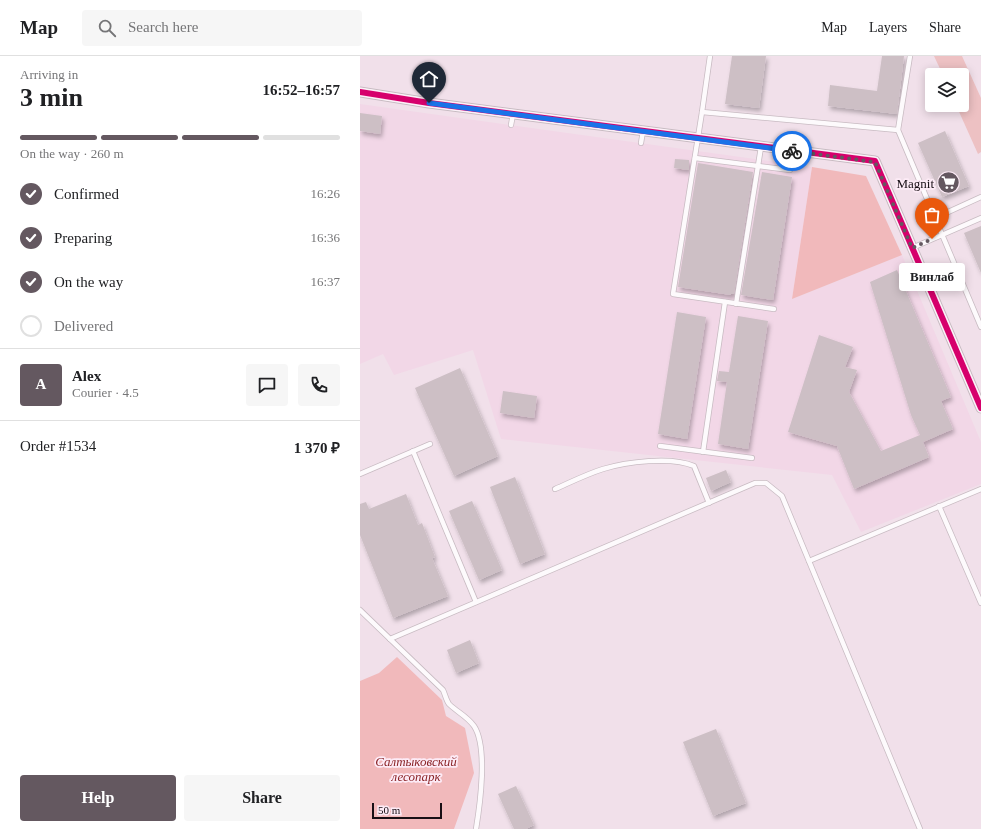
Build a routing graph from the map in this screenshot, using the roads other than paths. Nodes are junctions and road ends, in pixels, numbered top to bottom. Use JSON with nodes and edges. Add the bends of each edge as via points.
{"nodes":[{"id":1,"x":710,"y":56,"type":"edge"},
{"id":2,"x":910,"y":56,"type":"edge"},
{"id":3,"x":360,"y":92,"type":"edge"},
{"id":4,"x":702,"y":112,"type":"junction"},
{"id":5,"x":513,"y":114,"type":"junction"},
{"id":6,"x":511,"y":126,"type":"dead end"},
{"id":7,"x":898,"y":130,"type":"junction"},
{"id":8,"x":643,"y":131,"type":"junction"},
{"id":9,"x":698,"y":138,"type":"junction"},
{"id":10,"x":642,"y":143,"type":"dead end"},
{"id":11,"x":761,"y":147,"type":"junction"},
{"id":12,"x":695,"y":158,"type":"junction"},
{"id":13,"x":758,"y":166,"type":"junction"},
{"id":14,"x":790,"y":170,"type":"dead end"},
{"id":15,"x":981,"y":197,"type":"edge"},
{"id":16,"x":934,"y":218,"type":"junction"},
{"id":17,"x":981,"y":218,"type":"edge"},
{"id":18,"x":942,"y":235,"type":"junction"},
{"id":19,"x":912,"y":248,"type":"junction"},
{"id":20,"x":725,"y":302,"type":"junction"},
{"id":21,"x":736,"y":304,"type":"junction"},
{"id":22,"x":774,"y":310,"type":"dead end"},
{"id":23,"x":981,"y":327,"type":"edge"},
{"id":24,"x":981,"y":408,"type":"edge"},
{"id":25,"x":430,"y":444,"type":"dead end"},
{"id":26,"x":660,"y":446,"type":"dead end"},
{"id":27,"x":413,"y":451,"type":"junction"},
{"id":28,"x":703,"y":452,"type":"junction"},
{"id":29,"x":752,"y":458,"type":"dead end"},
{"id":30,"x":360,"y":474,"type":"edge"},
{"id":31,"x":555,"y":489,"type":"dead end"},
{"id":32,"x":981,"y":489,"type":"edge"},
{"id":33,"x":709,"y":503,"type":"junction"},
{"id":34,"x":939,"y":506,"type":"junction"},
{"id":35,"x":809,"y":561,"type":"junction"},
{"id":36,"x":476,"y":602,"type":"junction"},
{"id":37,"x":981,"y":603,"type":"edge"},
{"id":38,"x":360,"y":610,"type":"edge"},
{"id":39,"x":390,"y":639,"type":"junction"},
{"id":40,"x":476,"y":829,"type":"edge"},
{"id":41,"x":920,"y":829,"type":"edge"}],
"edges":[{"from":1,"to":4,"type":"lane"},
{"from":2,"to":7,"type":"lane"},
{"from":3,"to":5,"type":"street"},
{"from":4,"to":7,"type":"lane"},
{"from":4,"to":9,"type":"lane"},
{"from":5,"to":6,"type":"lane"},
{"from":5,"to":8,"type":"street"},
{"from":7,"to":16,"type":"lane"},
{"from":8,"to":9,"type":"street"},
{"from":8,"to":10,"type":"lane"},
{"from":9,"to":11,"type":"street"},
{"from":9,"to":12,"type":"lane"},
{"from":11,"to":13,"type":"lane"},
{"from":11,"to":19,"type":"street","via":[[875,162]]},
{"from":12,"to":13,"type":"lane"},
{"from":12,"to":20,"type":"lane","via":[[673,294]]},
{"from":13,"to":14,"type":"lane"},
{"from":13,"to":21,"type":"lane"},
{"from":15,"to":16,"type":"lane"},
{"from":16,"to":18,"type":"lane"},
{"from":17,"to":18,"type":"lane"},
{"from":18,"to":19,"type":"lane"},
{"from":18,"to":23,"type":"lane"},
{"from":19,"to":24,"type":"street"},
{"from":20,"to":21,"type":"lane"},
{"from":20,"to":28,"type":"lane"},
{"from":21,"to":22,"type":"lane"},
{"from":25,"to":27,"type":"lane"},
{"from":26,"to":28,"type":"lane"},
{"from":27,"to":30,"type":"lane"},
{"from":27,"to":36,"type":"lane"},
{"from":28,"to":29,"type":"lane"},
{"from":31,"to":33,"type":"lane","via":[[603,468],[651,461],[685,463],[694,466]]},
{"from":32,"to":34,"type":"lane"},
{"from":33,"to":35,"type":"lane","via":[[755,484],[766,483],[782,496]]},
{"from":33,"to":36,"type":"lane"},
{"from":34,"to":35,"type":"lane"},
{"from":34,"to":37,"type":"lane"},
{"from":35,"to":41,"type":"lane"},
{"from":36,"to":39,"type":"lane"},
{"from":38,"to":39,"type":"lane"},
{"from":39,"to":40,"type":"lane","via":[[443,690],[449,704],[465,715],[475,727],[480,746],[482,787]]}]}
